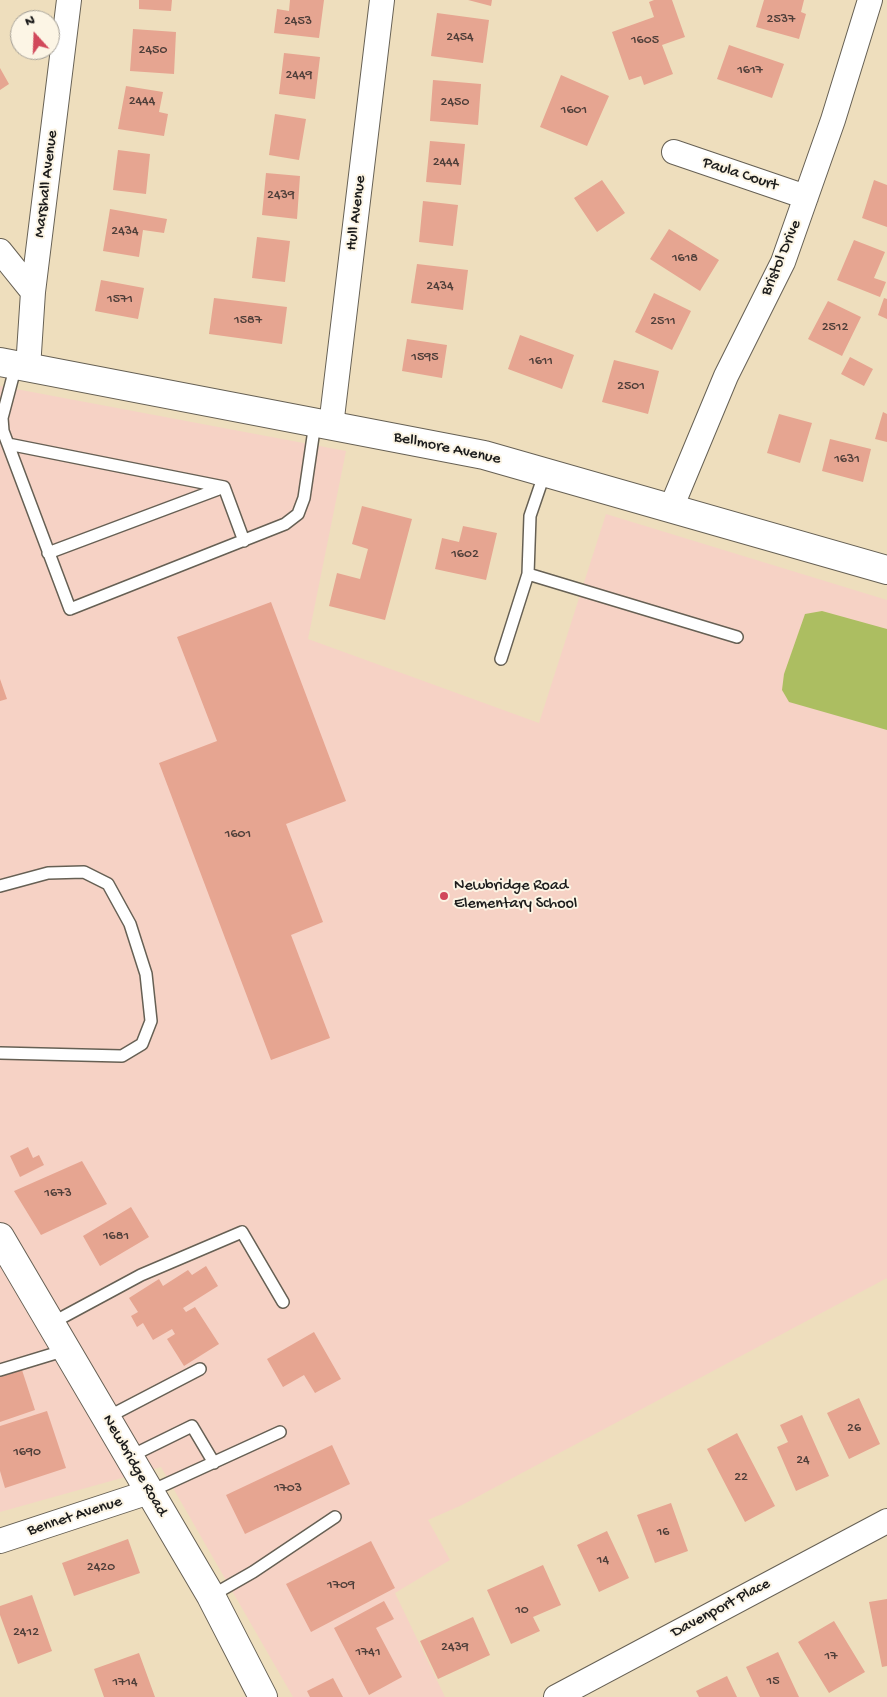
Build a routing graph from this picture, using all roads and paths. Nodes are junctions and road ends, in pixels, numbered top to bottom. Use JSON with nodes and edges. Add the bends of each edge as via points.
{"nodes":[{"id":1,"x":69,"y":0,"type":"edge"},
{"id":2,"x":382,"y":0,"type":"edge"},
{"id":3,"x":870,"y":0,"type":"edge"},
{"id":4,"x":674,"y":152,"type":"dead end"},
{"id":5,"x":806,"y":197,"type":"junction"},
{"id":6,"x":0,"y":251,"type":"edge"},
{"id":7,"x":33,"y":292,"type":"junction"},
{"id":8,"x":14,"y":365,"type":"edge"},
{"id":9,"x":323,"y":425,"type":"junction"},
{"id":10,"x":8,"y":444,"type":"junction"},
{"id":11,"x":545,"y":472,"type":"junction"},
{"id":12,"x":224,"y":487,"type":"junction"},
{"id":13,"x":671,"y":508,"type":"junction"},
{"id":14,"x":244,"y":541,"type":"junction"},
{"id":15,"x":48,"y":553,"type":"junction"},
{"id":16,"x":887,"y":570,"type":"edge"},
{"id":17,"x":528,"y":574,"type":"junction"},
{"id":18,"x":737,"y":637,"type":"dead end"},
{"id":19,"x":501,"y":659,"type":"dead end"},
{"id":20,"x":0,"y":886,"type":"edge"},
{"id":21,"x":0,"y":1054,"type":"edge"},
{"id":22,"x":0,"y":1237,"type":"edge"},
{"id":23,"x":283,"y":1302,"type":"dead end"},
{"id":24,"x":50,"y":1324,"type":"junction"},
{"id":25,"x":66,"y":1350,"type":"junction"},
{"id":26,"x":200,"y":1369,"type":"dead end"},
{"id":27,"x":0,"y":1370,"type":"edge"},
{"id":28,"x":106,"y":1418,"type":"junction"},
{"id":29,"x":280,"y":1432,"type":"dead end"},
{"id":30,"x":128,"y":1457,"type":"junction"},
{"id":31,"x":214,"y":1463,"type":"junction"},
{"id":32,"x":149,"y":1492,"type":"junction"},
{"id":33,"x":335,"y":1518,"type":"dead end"},
{"id":34,"x":887,"y":1521,"type":"edge"},
{"id":35,"x":0,"y":1541,"type":"edge"},
{"id":36,"x":211,"y":1596,"type":"junction"},
{"id":37,"x":263,"y":1697,"type":"edge"},
{"id":38,"x":556,"y":1697,"type":"edge"}],
"edges":[{"from":1,"to":7,"type":"street","name":"Marshall Avenue"},
{"from":2,"to":9,"type":"street","name":"Hull Avenue"},
{"from":3,"to":5,"type":"street","name":"Bristol Drive"},
{"from":4,"to":5,"type":"street","name":"Paula Court"},
{"from":5,"to":13,"type":"street","name":"Bristol Drive","via":[[784,262],[726,376]]},
{"from":6,"to":7,"type":"street"},
{"from":7,"to":8,"type":"street","name":"Marshall Avenue"},
{"from":8,"to":9,"type":"main road","name":"Bellmore Avenue"},
{"from":8,"to":10,"type":"lane","via":[[2,418]]},
{"from":9,"to":11,"type":"main road","name":"Bellmore Avenue","via":[[484,455]]},
{"from":9,"to":14,"type":"lane","via":[[298,514],[285,524]]},
{"from":10,"to":12,"type":"lane"},
{"from":10,"to":15,"type":"lane"},
{"from":11,"to":13,"type":"main road","name":"Bellmore Avenue"},
{"from":11,"to":17,"type":"lane","via":[[530,516]]},
{"from":12,"to":14,"type":"lane"},
{"from":12,"to":15,"type":"lane"},
{"from":13,"to":16,"type":"main road","name":"Bellmore Avenue"},
{"from":14,"to":15,"type":"lane","via":[[70,609]]},
{"from":17,"to":18,"type":"lane"},
{"from":17,"to":19,"type":"lane"},
{"from":20,"to":21,"type":"lane","via":[[48,873],[84,872],[108,884],[130,924],[146,974],[151,1021],[142,1044],[122,1056]]},
{"from":22,"to":24,"type":"main road","name":"Newbridge Road"},
{"from":23,"to":24,"type":"lane","via":[[242,1232],[141,1274]]},
{"from":24,"to":25,"type":"main road","name":"Newbridge Road"},
{"from":25,"to":27,"type":"lane"},
{"from":25,"to":28,"type":"main road","name":"Newbridge Road"},
{"from":26,"to":28,"type":"lane"},
{"from":28,"to":30,"type":"main road","name":"Newbridge Road"},
{"from":29,"to":31,"type":"lane"},
{"from":30,"to":31,"type":"lane","via":[[192,1426]]},
{"from":30,"to":32,"type":"main road","name":"Newbridge Road"},
{"from":31,"to":32,"type":"lane"},
{"from":32,"to":35,"type":"street","name":"Bennet Avenue"},
{"from":32,"to":36,"type":"main road","name":"Newbridge Road"},
{"from":33,"to":36,"type":"lane"},
{"from":34,"to":38,"type":"street","name":"Davenport Place"},
{"from":36,"to":37,"type":"main road","name":"Newbridge Road"}]}
